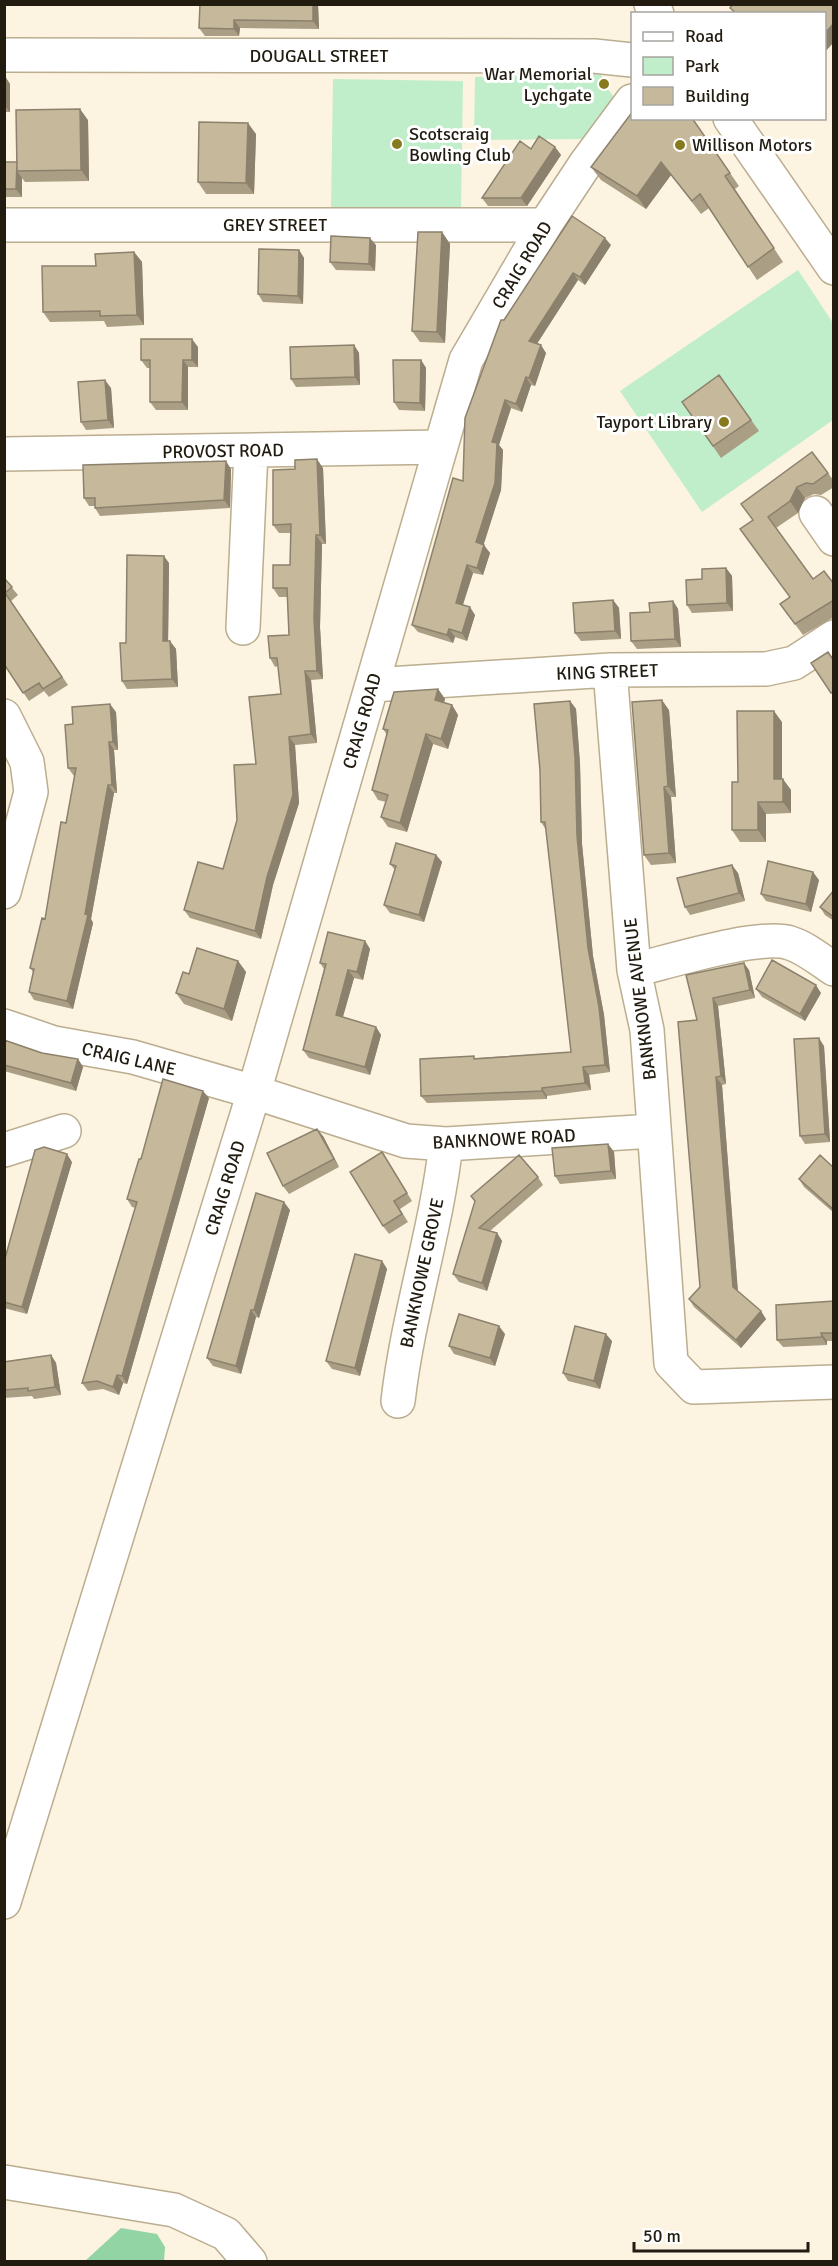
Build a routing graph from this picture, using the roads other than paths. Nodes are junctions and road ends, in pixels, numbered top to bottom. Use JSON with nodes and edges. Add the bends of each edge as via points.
{"nodes":[{"id":1,"x":4,"y":55,"type":"edge"},
{"id":2,"x":631,"y":60,"type":"edge"},
{"id":3,"x":631,"y":104,"type":"edge"},
{"id":4,"x":732,"y":120,"type":"edge"},
{"id":5,"x":4,"y":225,"type":"edge"},
{"id":6,"x":545,"y":225,"type":"junction"},
{"id":7,"x":829,"y":249,"type":"edge"},
{"id":8,"x":441,"y":447,"type":"junction"},
{"id":9,"x":251,"y":451,"type":"junction"},
{"id":10,"x":4,"y":454,"type":"edge"},
{"id":11,"x":243,"y":628,"type":"dead end"},
{"id":12,"x":834,"y":637,"type":"edge"},
{"id":13,"x":610,"y":670,"type":"junction"},
{"id":14,"x":372,"y":685,"type":"junction"},
{"id":15,"x":4,"y":716,"type":"edge"},
{"id":16,"x":4,"y":891,"type":"edge"},
{"id":17,"x":834,"y":969,"type":"edge"},
{"id":18,"x":634,"y":970,"type":"junction"},
{"id":19,"x":4,"y":1026,"type":"edge"},
{"id":20,"x":254,"y":1092,"type":"junction"},
{"id":21,"x":64,"y":1131,"type":"dead end"},
{"id":22,"x":653,"y":1131,"type":"junction"},
{"id":23,"x":446,"y":1144,"type":"junction"},
{"id":24,"x":4,"y":1150,"type":"edge"},
{"id":25,"x":834,"y":1382,"type":"edge"},
{"id":26,"x":398,"y":1401,"type":"dead end"},
{"id":27,"x":4,"y":1902,"type":"edge"},
{"id":28,"x":4,"y":2182,"type":"edge"},
{"id":29,"x":250,"y":2262,"type":"edge"}],
"edges":[{"from":1,"to":2,"type":"street","name":"DOUGALL STREET","via":[[594,56]]},
{"from":3,"to":6,"type":"street","name":"CRAIG ROAD"},
{"from":4,"to":7,"type":"street"},
{"from":5,"to":6,"type":"street","name":"GREY STREET"},
{"from":6,"to":8,"type":"street","name":"CRAIG ROAD","via":[[466,360]]},
{"from":8,"to":9,"type":"street","name":"PROVOST ROAD"},
{"from":8,"to":14,"type":"street","name":"CRAIG ROAD"},
{"from":9,"to":10,"type":"street","name":"PROVOST ROAD"},
{"from":9,"to":11,"type":"street"},
{"from":12,"to":13,"type":"street","name":"KING STREET","via":[[794,663],[766,669]]},
{"from":13,"to":14,"type":"street","name":"KING STREET"},
{"from":13,"to":18,"type":"street","name":"BANKNOWE AVENUE"},
{"from":14,"to":20,"type":"street","name":"CRAIG ROAD"},
{"from":15,"to":16,"type":"street","via":[[27,762],[31,792]]},
{"from":17,"to":18,"type":"street","via":[[789,942],[742,944]]},
{"from":18,"to":22,"type":"street","name":"BANKNOWE AVENUE","via":[[647,1030]]},
{"from":19,"to":20,"type":"street","name":"CRAIG LANE","via":[[54,1043],[133,1057]]},
{"from":20,"to":23,"type":"street","name":"BANKNOWE ROAD","via":[[406,1141]]},
{"from":20,"to":27,"type":"street","name":"CRAIG ROAD"},
{"from":21,"to":24,"type":"street"},
{"from":22,"to":23,"type":"street","name":"BANKNOWE ROAD"},
{"from":22,"to":25,"type":"street","name":"BANKNOWE AVENUE","via":[[671,1363],[694,1387]]},
{"from":23,"to":26,"type":"street","name":"BANKNOWE GROVE","via":[[441,1185],[404,1352]]},
{"from":28,"to":29,"type":"street","via":[[174,2210],[226,2234]]}]}
